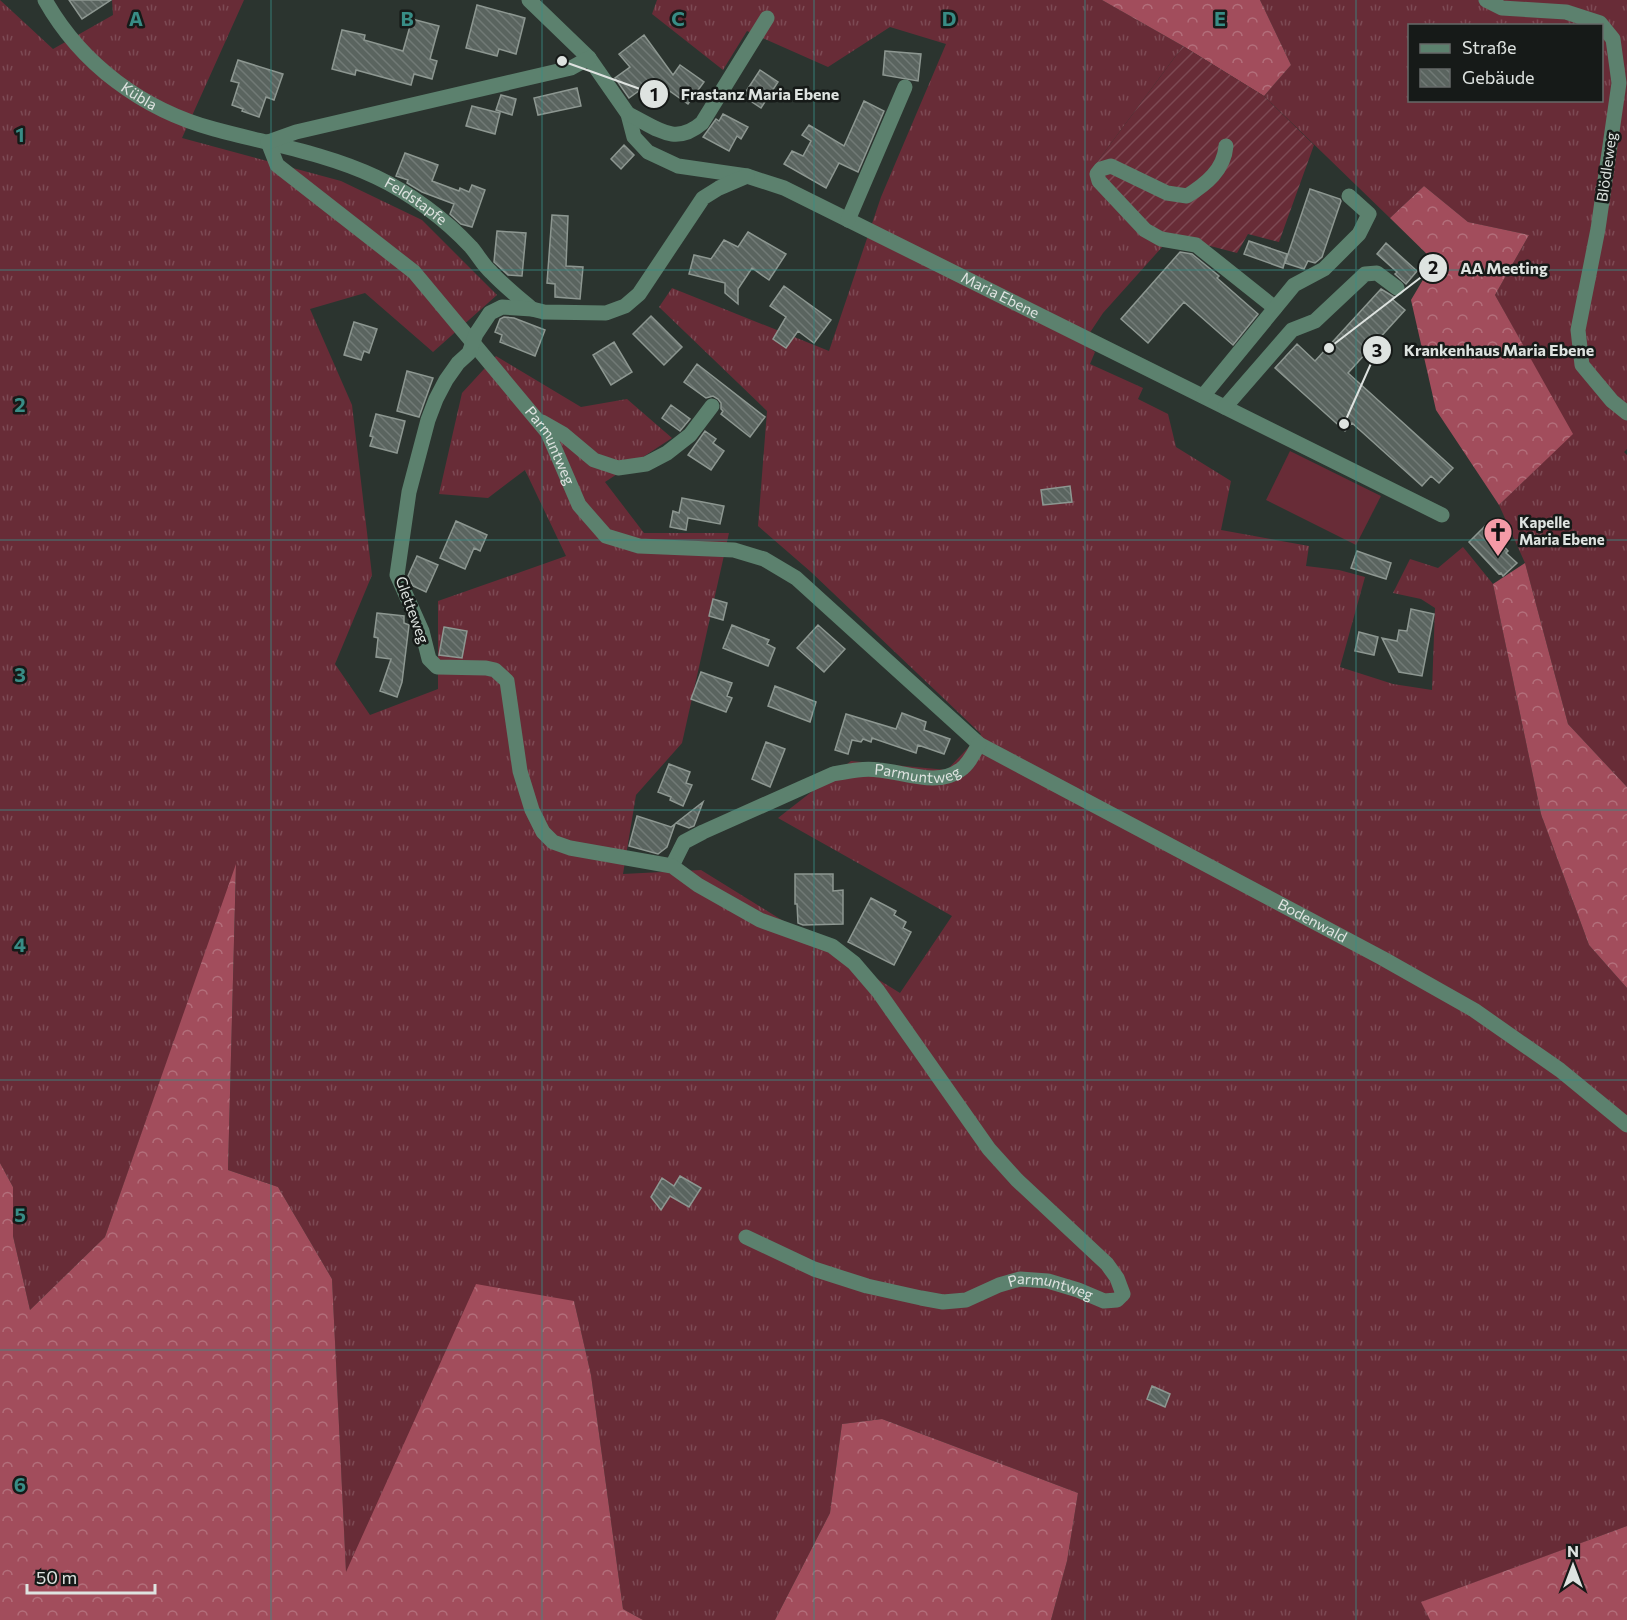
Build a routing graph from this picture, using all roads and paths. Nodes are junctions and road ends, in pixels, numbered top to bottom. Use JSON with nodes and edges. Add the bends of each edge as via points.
{"nodes":[{"id":1,"x":45,"y":0,"type":"edge"},
{"id":2,"x":529,"y":0,"type":"edge"},
{"id":3,"x":1486,"y":0,"type":"edge"},
{"id":4,"x":767,"y":18,"type":"dead end"},
{"id":5,"x":1601,"y":24,"type":"edge"},
{"id":6,"x":1603,"y":27,"type":"edge"},
{"id":7,"x":589,"y":58,"type":"junction"},
{"id":8,"x":905,"y":87,"type":"dead end"},
{"id":9,"x":628,"y":114,"type":"junction"},
{"id":10,"x":268,"y":142,"type":"junction"},
{"id":11,"x":1226,"y":146,"type":"dead end"},
{"id":12,"x":747,"y":176,"type":"junction"},
{"id":13,"x":1349,"y":196,"type":"dead end"},
{"id":14,"x":848,"y":220,"type":"junction"},
{"id":15,"x":1397,"y":288,"type":"dead end"},
{"id":16,"x":1275,"y":308,"type":"junction"},
{"id":17,"x":532,"y":309,"type":"junction"},
{"id":18,"x":472,"y":343,"type":"junction"},
{"id":19,"x":1203,"y":396,"type":"junction"},
{"id":20,"x":712,"y":406,"type":"dead end"},
{"id":21,"x":1225,"y":407,"type":"junction"},
{"id":22,"x":1627,"y":413,"type":"edge"},
{"id":23,"x":534,"y":417,"type":"junction"},
{"id":24,"x":1442,"y":515,"type":"dead end"},
{"id":25,"x":979,"y":744,"type":"junction"},
{"id":26,"x":672,"y":866,"type":"junction"},
{"id":27,"x":1627,"y":1125,"type":"edge"},
{"id":28,"x":746,"y":1237,"type":"dead end"}],
"edges":[{"from":1,"to":10,"type":"street","name":"Kübla","via":[[66,32],[104,73],[131,93],[161,110],[212,129]]},
{"from":2,"to":7,"type":"street","name":"Maria Ebene"},
{"from":3,"to":5,"type":"street","name":"Blödleweg","via":[[1502,8],[1566,12]]},
{"from":4,"to":9,"type":"street","via":[[702,123],[692,132],[662,132]]},
{"from":6,"to":22,"type":"street","name":"Blödleweg","via":[[1613,39],[1619,82],[1598,229],[1578,330],[1582,365]]},
{"from":7,"to":9,"type":"street","name":"Maria Ebene"},
{"from":7,"to":10,"type":"street","via":[[571,68],[296,132]]},
{"from":8,"to":14,"type":"street"},
{"from":9,"to":12,"type":"street","name":"Maria Ebene","via":[[634,137],[648,152],[678,166]]},
{"from":10,"to":17,"type":"street","name":"Feldstapfe","via":[[336,160],[412,198],[444,222],[491,273]]},
{"from":10,"to":18,"type":"street","name":"Parmuntweg","via":[[277,165],[414,273]]},
{"from":11,"to":16,"type":"street","via":[[1217,172],[1187,196],[1167,193],[1111,166],[1097,174],[1099,181],[1145,230],[1161,239],[1196,245]]},
{"from":12,"to":14,"type":"street","name":"Maria Ebene","via":[[784,188]]},
{"from":12,"to":17,"type":"street","via":[[703,198],[639,294],[625,306],[606,313],[585,314]]},
{"from":13,"to":16,"type":"street","via":[[1369,213],[1359,234],[1324,269],[1294,285]]},
{"from":14,"to":19,"type":"street","name":"Maria Ebene"},
{"from":15,"to":21,"type":"street","via":[[1377,273],[1365,274],[1315,321],[1292,330]]},
{"from":16,"to":19,"type":"street"},
{"from":17,"to":18,"type":"street","via":[[502,307],[490,313]]},
{"from":18,"to":23,"type":"street","name":"Parmuntweg"},
{"from":18,"to":26,"type":"street","name":"Gletteweg","via":[[436,399],[404,519],[398,575],[422,631],[429,659],[437,667],[495,670],[507,681],[520,771],[532,810],[553,842]]},
{"from":19,"to":21,"type":"street","name":"Maria Ebene"},
{"from":20,"to":23,"type":"street","via":[[690,435],[667,453],[646,464],[618,468],[594,460],[563,434]]},
{"from":21,"to":24,"type":"street","name":"Maria Ebene"},
{"from":23,"to":25,"type":"street","name":"Parmuntweg","via":[[548,433],[579,505],[606,536],[639,546],[734,550],[764,559],[796,578]]},
{"from":25,"to":26,"type":"street","name":"Parmuntweg","via":[[962,770],[939,778],[880,770],[833,774],[684,842]]},
{"from":25,"to":27,"type":"street","name":"Bodenwald","via":[[1474,1010]]},
{"from":26,"to":28,"type":"street","name":"Parmuntweg","via":[[760,920],[832,946],[854,963],[989,1149],[1107,1264],[1123,1294],[1117,1300],[1104,1301],[1048,1281],[1020,1279],[966,1300],[944,1302],[867,1286],[814,1269]]}]}
